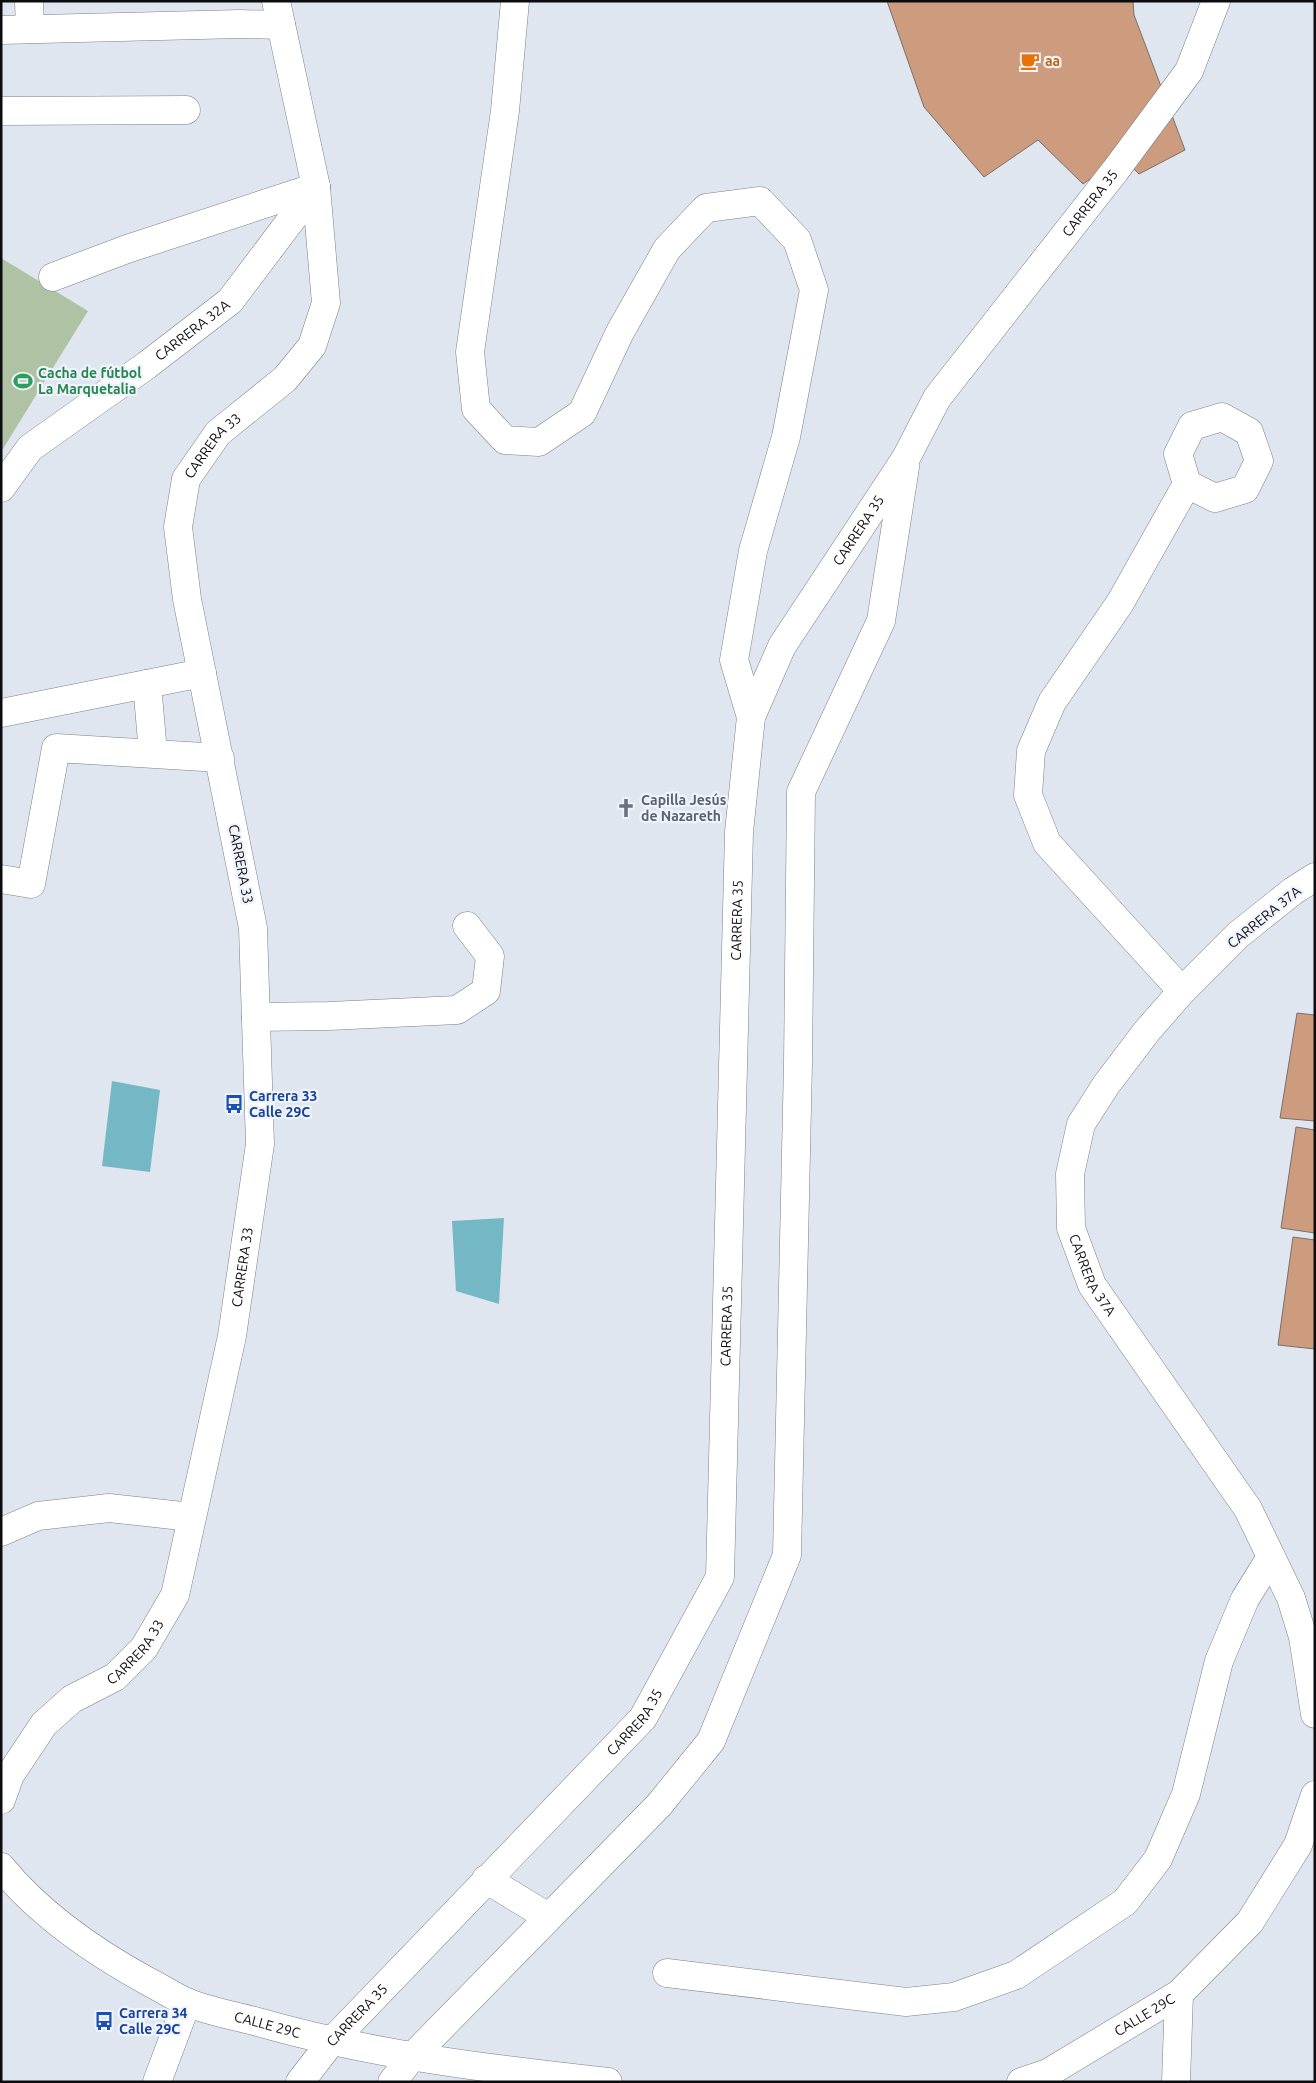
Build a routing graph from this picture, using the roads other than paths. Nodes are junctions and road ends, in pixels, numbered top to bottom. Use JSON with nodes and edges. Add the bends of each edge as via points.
{"nodes":[{"id":1,"x":29,"y":1,"type":"edge"},
{"id":2,"x":515,"y":1,"type":"edge"},
{"id":3,"x":1216,"y":1,"type":"edge"},
{"id":4,"x":278,"y":13,"type":"edge"},
{"id":5,"x":30,"y":29,"type":"junction"},
{"id":6,"x":1,"y":30,"type":"edge"},
{"id":7,"x":186,"y":110,"type":"dead end"},
{"id":8,"x":1,"y":111,"type":"edge"},
{"id":9,"x":316,"y":187,"type":"junction"},
{"id":10,"x":53,"y":277,"type":"dead end"},
{"id":11,"x":906,"y":458,"type":"junction"},
{"id":12,"x":1187,"y":484,"type":"dead end"},
{"id":13,"x":1,"y":488,"type":"edge"},
{"id":14,"x":202,"y":673,"type":"junction"},
{"id":15,"x":147,"y":684,"type":"junction"},
{"id":16,"x":1,"y":713,"type":"edge"},
{"id":17,"x":751,"y":718,"type":"junction"},
{"id":18,"x":153,"y":754,"type":"junction"},
{"id":19,"x":220,"y":758,"type":"junction"},
{"id":20,"x":1315,"y":877,"type":"edge"},
{"id":21,"x":1,"y":879,"type":"edge"},
{"id":22,"x":467,"y":926,"type":"dead end"},
{"id":23,"x":1182,"y":991,"type":"junction"},
{"id":24,"x":256,"y":1017,"type":"junction"},
{"id":25,"x":191,"y":1517,"type":"junction"},
{"id":26,"x":1,"y":1532,"type":"edge"},
{"id":27,"x":1271,"y":1557,"type":"junction"},
{"id":28,"x":1309,"y":1640,"type":"edge"},
{"id":29,"x":1315,"y":1714,"type":"edge"},
{"id":30,"x":1315,"y":1795,"type":"edge"},
{"id":31,"x":1,"y":1800,"type":"edge"},
{"id":32,"x":1,"y":1867,"type":"edge"},
{"id":33,"x":486,"y":1879,"type":"junction"},
{"id":34,"x":548,"y":1918,"type":"junction"},
{"id":35,"x":667,"y":1974,"type":"dead end"},
{"id":36,"x":1179,"y":1994,"type":"junction"},
{"id":37,"x":187,"y":2002,"type":"junction"},
{"id":38,"x":331,"y":2042,"type":"junction"},
{"id":39,"x":412,"y":2057,"type":"junction"},
{"id":40,"x":157,"y":2082,"type":"edge"},
{"id":41,"x":300,"y":2082,"type":"edge"},
{"id":42,"x":392,"y":2082,"type":"edge"},
{"id":43,"x":608,"y":2082,"type":"edge"},
{"id":44,"x":1021,"y":2082,"type":"edge"},
{"id":45,"x":1176,"y":2082,"type":"edge"}],
"edges":[{"from":1,"to":5,"type":"street"},
{"from":2,"to":17,"type":"street","via":[[505,111],[470,352],[476,409],[505,440],[539,442],[582,413],[620,332],[667,249],[706,208],[760,201],[797,240],[814,290],[786,437],[753,551],[734,660]]},
{"from":3,"to":11,"type":"street","name":"CARRERA 35","via":[[1189,71],[937,398]]},
{"from":4,"to":5,"type":"street","via":[[240,24]]},
{"from":4,"to":9,"type":"street","name":"CARRERA 33"},
{"from":5,"to":6,"type":"street"},
{"from":7,"to":8,"type":"street"},
{"from":9,"to":10,"type":"street","via":[[127,249]]},
{"from":9,"to":13,"type":"street","name":"CARRERA 32A","via":[[230,301],[30,448]]},
{"from":9,"to":14,"type":"street","name":"CARRERA 33","via":[[326,303],[312,346],[285,379],[218,432],[186,479],[178,527],[187,599]]},
{"from":11,"to":17,"type":"street","name":"CARRERA 35","via":[[782,646]]},
{"from":11,"to":34,"type":"street","name":"CARRERA 35","via":[[880,621],[801,792],[787,1555],[711,1741],[659,1805]]},
{"from":12,"to":23,"type":"street","via":[[1120,603],[1052,702],[1031,751],[1028,795],[1047,843]]},
{"from":14,"to":15,"type":"street"},
{"from":14,"to":19,"type":"street","name":"CARRERA 33"},
{"from":15,"to":16,"type":"street"},
{"from":15,"to":18,"type":"street"},
{"from":17,"to":33,"type":"street","name":"CARRERA 35","via":[[739,832],[720,1578],[643,1718]]},
{"from":18,"to":19,"type":"street"},
{"from":18,"to":21,"type":"street","via":[[56,748],[31,884]]},
{"from":19,"to":24,"type":"street","name":"CARRERA 33","via":[[253,928]]},
{"from":20,"to":23,"type":"street","name":"CARRERA 37A","via":[[1238,935]]},
{"from":22,"to":24,"type":"street","via":[[490,956],[486,991],[457,1010]]},
{"from":23,"to":27,"type":"street","name":"CARRERA 37A","via":[[1147,1031],[1081,1124],[1070,1174],[1071,1228],[1092,1284],[1248,1509]]},
{"from":24,"to":25,"type":"street","name":"CARRERA 33","via":[[260,1144],[232,1336]]},
{"from":25,"to":26,"type":"street","via":[[109,1508],[38,1516]]},
{"from":25,"to":31,"type":"street","name":"CARRERA 33","via":[[175,1595],[144,1648],[115,1677],[72,1699],[44,1724],[10,1775]]},
{"from":27,"to":28,"type":"street","name":"CARRERA 37A"},
{"from":27,"to":35,"type":"street","via":[[1245,1599],[1219,1661],[1186,1794],[1158,1860],[1125,1902],[1016,1975],[954,1996],[906,2002]]},
{"from":28,"to":29,"type":"street","name":"CARRERA 37A"},
{"from":30,"to":36,"type":"street","name":"CALLE 29C","via":[[1298,1845],[1250,1922]]},
{"from":32,"to":37,"type":"street","name":"CALLE 29C","via":[[44,1912],[95,1950]]},
{"from":33,"to":34,"type":"street"},
{"from":33,"to":38,"type":"street","name":"CARRERA 35"},
{"from":34,"to":39,"type":"street","name":"CARRERA 35"},
{"from":36,"to":44,"type":"street","name":"CALLE 29C","via":[[1048,2073]]},
{"from":36,"to":45,"type":"street"},
{"from":37,"to":38,"type":"street","name":"CALLE 29C"},
{"from":37,"to":40,"type":"street"},
{"from":38,"to":39,"type":"street","name":"CALLE 29C"},
{"from":38,"to":41,"type":"street","name":"CARRERA 35"},
{"from":39,"to":42,"type":"street","name":"CARRERA 35"},
{"from":39,"to":43,"type":"street","name":"CALLE 29C"}]}
